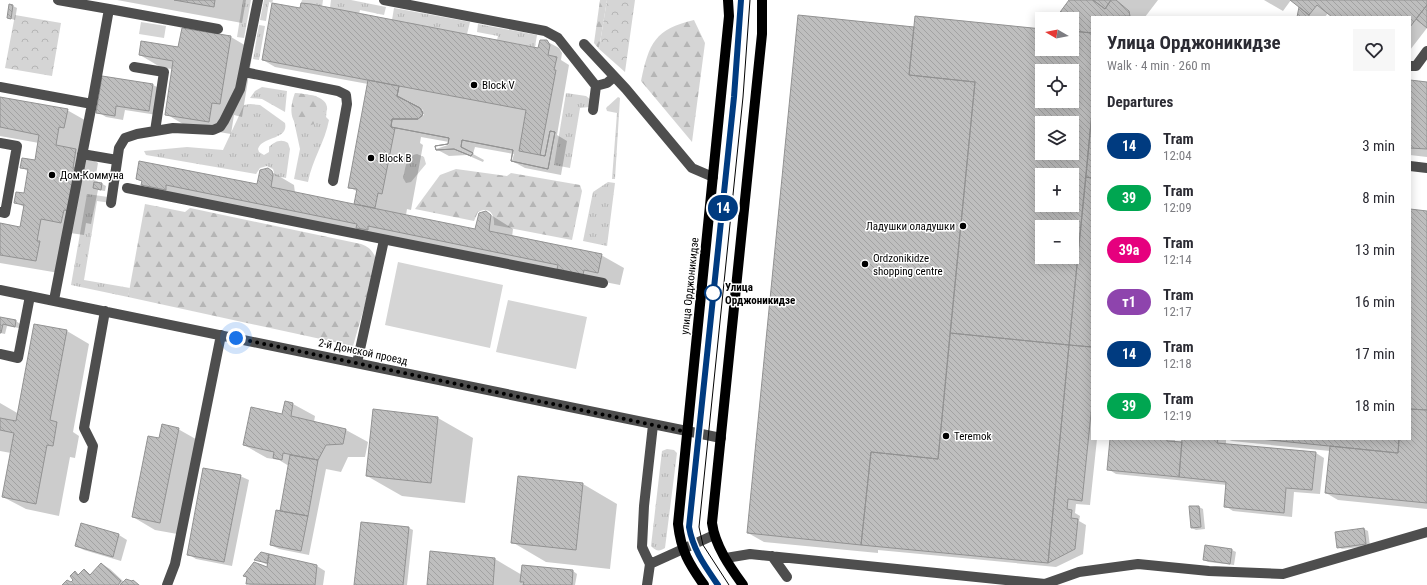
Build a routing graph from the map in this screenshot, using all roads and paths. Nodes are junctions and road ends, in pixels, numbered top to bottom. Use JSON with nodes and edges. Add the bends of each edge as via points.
{"nodes":[{"id":1,"x":58,"y":0,"type":"edge"},
{"id":2,"x":258,"y":0,"type":"edge"},
{"id":3,"x":384,"y":0,"type":"edge"},
{"id":4,"x":728,"y":0,"type":"edge"},
{"id":5,"x":762,"y":0,"type":"edge"},
{"id":6,"x":109,"y":9,"type":"junction"},
{"id":7,"x":218,"y":29,"type":"dead end"},
{"id":8,"x":584,"y":44,"type":"dead end"},
{"id":9,"x":1427,"y":51,"type":"edge"},
{"id":10,"x":1411,"y":66,"type":"edge"},
{"id":11,"x":134,"y":67,"type":"dead end"},
{"id":12,"x":244,"y":72,"type":"junction"},
{"id":13,"x":614,"y":77,"type":"junction"},
{"id":14,"x":596,"y":86,"type":"junction"},
{"id":15,"x":0,"y":87,"type":"edge"},
{"id":16,"x":92,"y":104,"type":"junction"},
{"id":17,"x":593,"y":110,"type":"dead end"},
{"id":18,"x":155,"y":131,"type":"junction"},
{"id":19,"x":0,"y":143,"type":"edge"},
{"id":20,"x":82,"y":154,"type":"junction"},
{"id":21,"x":117,"y":160,"type":"junction"},
{"id":22,"x":1411,"y":166,"type":"edge"},
{"id":23,"x":1427,"y":168,"type":"edge"},
{"id":24,"x":713,"y":177,"type":"junction"},
{"id":25,"x":333,"y":181,"type":"dead end"},
{"id":26,"x":127,"y":188,"type":"dead end"},
{"id":27,"x":111,"y":203,"type":"dead end"},
{"id":28,"x":0,"y":212,"type":"edge"},
{"id":29,"x":384,"y":240,"type":"junction"},
{"id":30,"x":602,"y":283,"type":"dead end"},
{"id":31,"x":0,"y":290,"type":"edge"},
{"id":32,"x":30,"y":296,"type":"junction"},
{"id":33,"x":54,"y":300,"type":"junction"},
{"id":34,"x":105,"y":311,"type":"junction"},
{"id":35,"x":221,"y":335,"type":"junction"},
{"id":36,"x":0,"y":354,"type":"edge"},
{"id":37,"x":357,"y":363,"type":"junction"},
{"id":38,"x":653,"y":425,"type":"junction"},
{"id":39,"x":687,"y":432,"type":"junction"},
{"id":40,"x":721,"y":438,"type":"junction"},
{"id":41,"x":84,"y":498,"type":"dead end"},
{"id":42,"x":1427,"y":532,"type":"edge"},
{"id":43,"x":714,"y":535,"type":"junction"},
{"id":44,"x":682,"y":549,"type":"junction"},
{"id":45,"x":772,"y":556,"type":"junction"},
{"id":46,"x":726,"y":558,"type":"junction"},
{"id":47,"x":650,"y":564,"type":"junction"},
{"id":48,"x":787,"y":577,"type":"dead end"},
{"id":49,"x":1027,"y":584,"type":"edge"},
{"id":50,"x":167,"y":585,"type":"edge"},
{"id":51,"x":648,"y":585,"type":"edge"},
{"id":52,"x":704,"y":585,"type":"edge"},
{"id":53,"x":743,"y":585,"type":"edge"}],
"edges":[{"from":1,"to":6,"type":"street"},
{"from":2,"to":12,"type":"street"},
{"from":3,"to":14,"type":"street","via":[[534,28],[552,34]]},
{"from":4,"to":24,"type":"main road","name":"улица Орджоникидзе","via":[[729,16]]},
{"from":5,"to":40,"type":"main road","via":[[762,34]]},
{"from":6,"to":7,"type":"street"},
{"from":6,"to":16,"type":"street"},
{"from":8,"to":13,"type":"street"},
{"from":9,"to":10,"type":"street","via":[[1416,66]]},
{"from":11,"to":18,"type":"street","via":[[164,72]]},
{"from":12,"to":18,"type":"street","via":[[240,89],[220,126],[213,130],[173,128]]},
{"from":12,"to":25,"type":"street","via":[[338,91],[346,95],[347,104]]},
{"from":13,"to":14,"type":"street"},
{"from":13,"to":24,"type":"street","via":[[692,168]]},
{"from":14,"to":17,"type":"street"},
{"from":15,"to":16,"type":"street"},
{"from":16,"to":20,"type":"street"},
{"from":18,"to":21,"type":"street","via":[[125,138],[119,148]]},
{"from":19,"to":28,"type":"street","via":[[17,146],[5,213]]},
{"from":20,"to":21,"type":"street"},
{"from":20,"to":33,"type":"street"},
{"from":21,"to":27,"type":"street"},
{"from":22,"to":23,"type":"street"},
{"from":24,"to":39,"type":"main road","name":"улица Орджоникидзе"},
{"from":26,"to":29,"type":"street"},
{"from":29,"to":30,"type":"street"},
{"from":29,"to":37,"type":"street"},
{"from":31,"to":32,"type":"street","name":"2-й Донской проезд"},
{"from":32,"to":33,"type":"street","name":"2-й Донской проезд"},
{"from":32,"to":36,"type":"street","via":[[18,358]]},
{"from":33,"to":34,"type":"street","name":"2-й Донской проезд"},
{"from":34,"to":35,"type":"street","name":"2-й Донской проезд"},
{"from":34,"to":41,"type":"street","via":[[84,428],[93,446]]},
{"from":35,"to":37,"type":"street","name":"2-й Донской проезд"},
{"from":35,"to":50,"type":"street","via":[[175,564]]},
{"from":37,"to":38,"type":"street","name":"2-й Донской проезд"},
{"from":38,"to":39,"type":"street","name":"2-й Донской проезд"},
{"from":38,"to":47,"type":"street","via":[[642,547]]},
{"from":39,"to":40,"type":"street","name":"2-й Донской проезд"},
{"from":39,"to":44,"type":"main road","name":"улица Орджоникидзе","via":[[678,524]]},
{"from":40,"to":43,"type":"main road","via":[[712,523]]},
{"from":42,"to":49,"type":"street","via":[[1282,574],[1209,571],[1138,564],[1079,572],[1045,584]]},
{"from":43,"to":44,"type":"street"},
{"from":43,"to":46,"type":"main road"},
{"from":44,"to":47,"type":"street"},
{"from":44,"to":52,"type":"main road","name":"улица Орджоникидзе"},
{"from":45,"to":46,"type":"street","via":[[743,554]]},
{"from":45,"to":48,"type":"street"},
{"from":45,"to":49,"type":"street"},
{"from":46,"to":53,"type":"main road"},
{"from":47,"to":51,"type":"street"}]}
